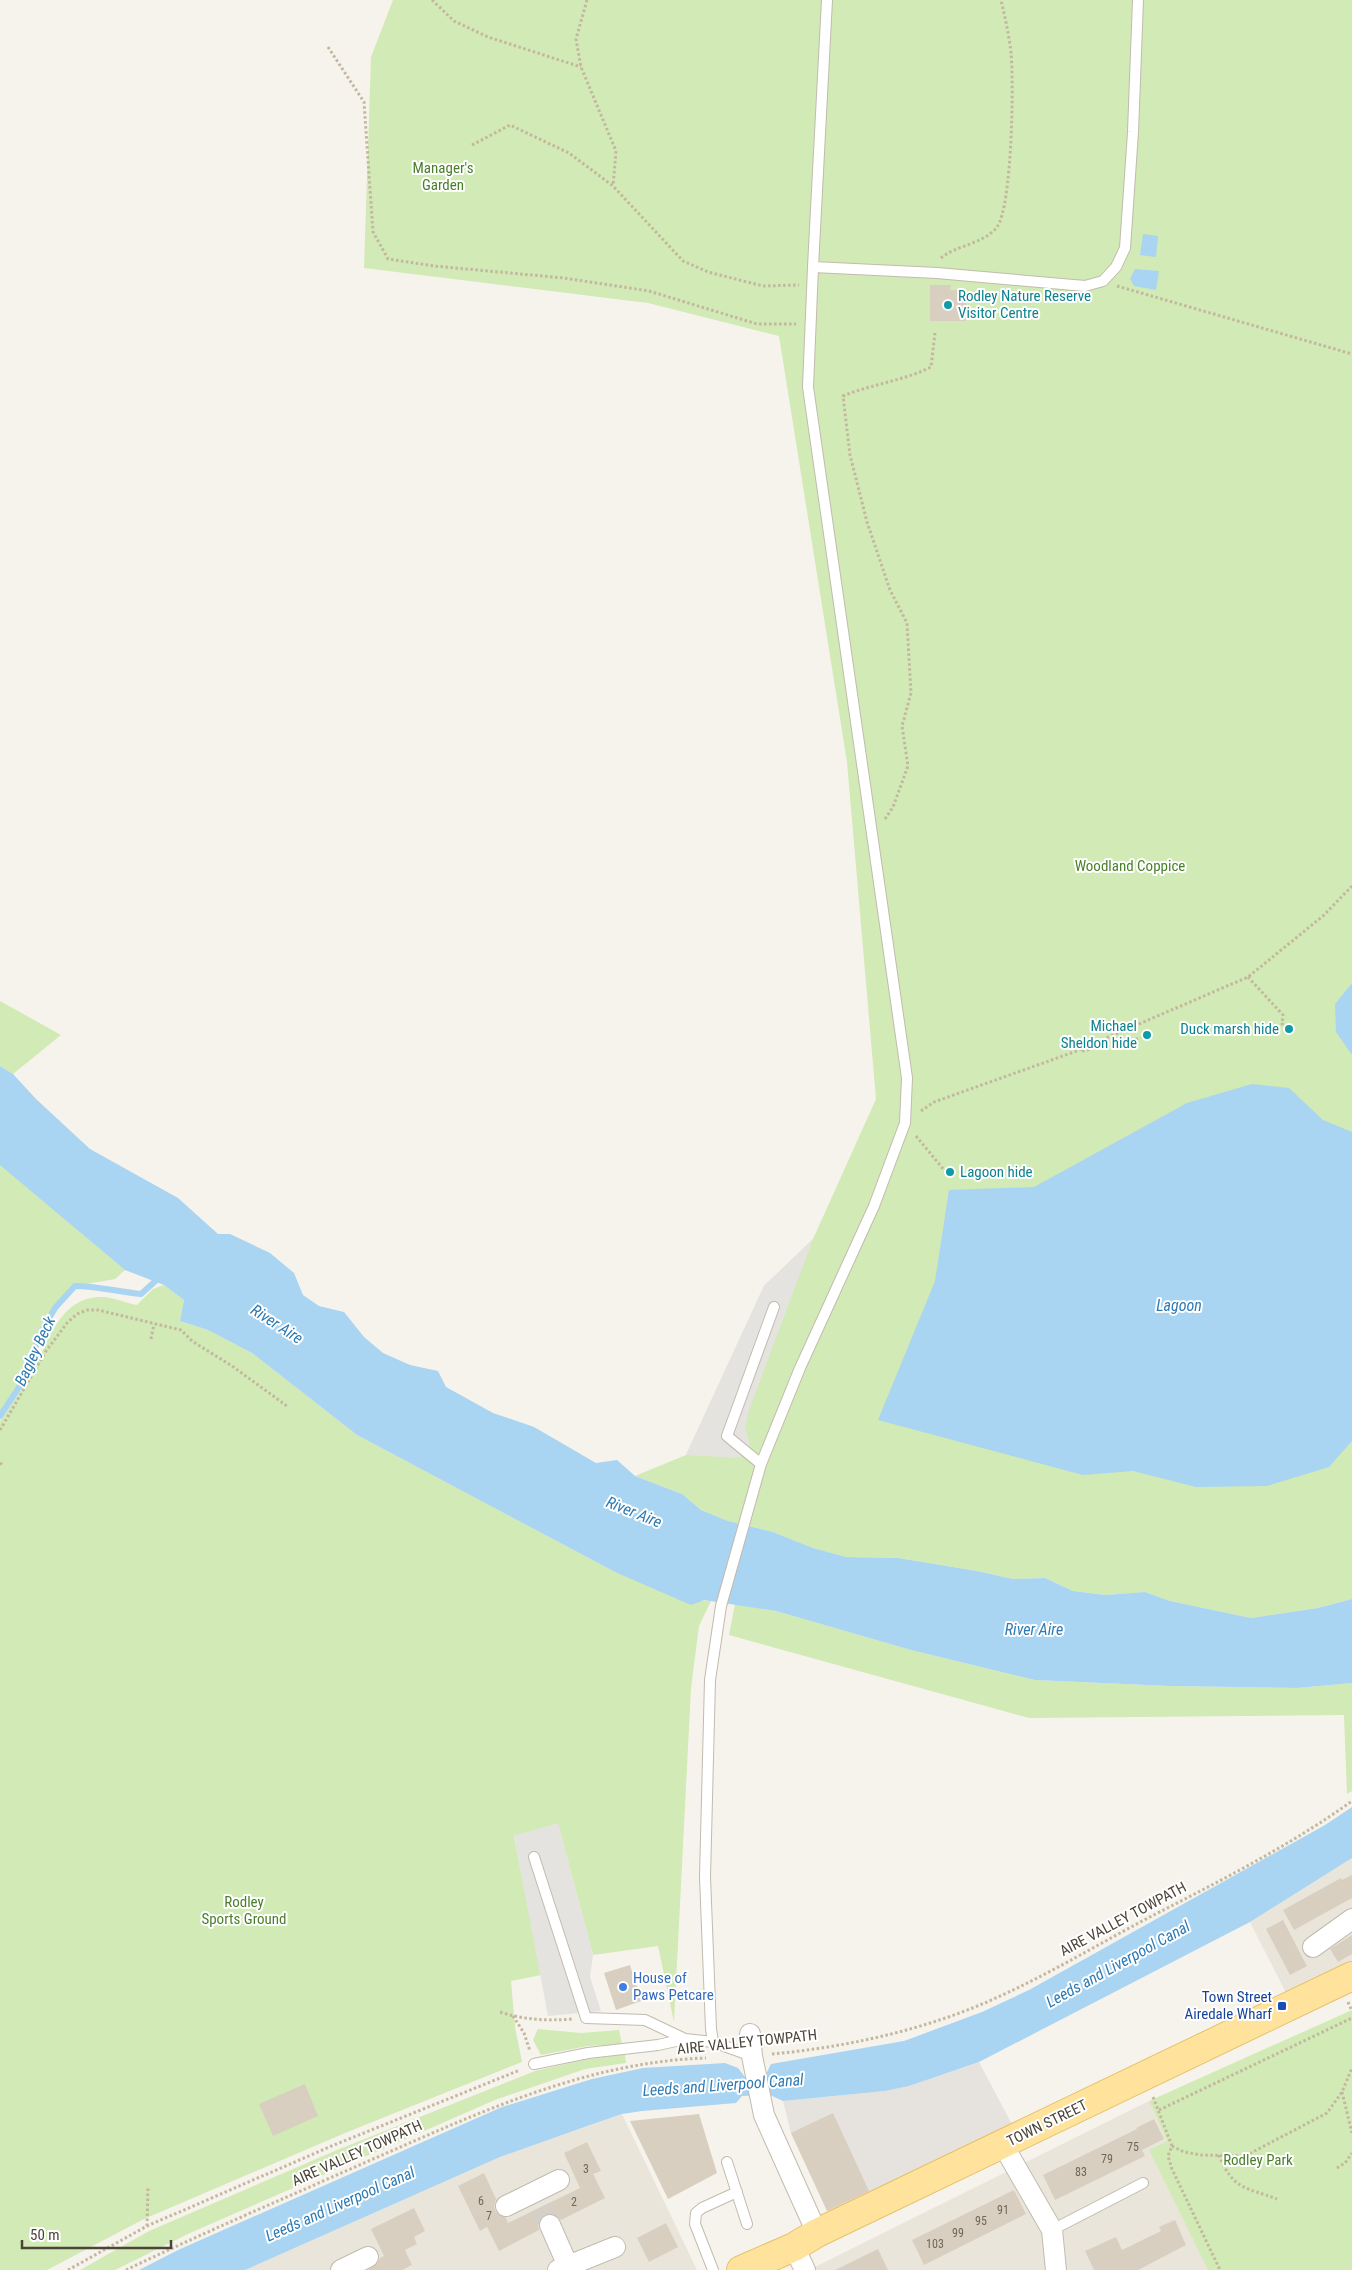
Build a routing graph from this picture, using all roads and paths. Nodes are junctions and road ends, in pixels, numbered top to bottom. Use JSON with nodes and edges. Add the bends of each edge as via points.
{"nodes":[{"id":1,"x":432,"y":0,"type":"edge"},
{"id":2,"x":587,"y":0,"type":"edge"},
{"id":3,"x":828,"y":0,"type":"edge"},
{"id":4,"x":1002,"y":0,"type":"edge"},
{"id":5,"x":1138,"y":0,"type":"edge"},
{"id":6,"x":328,"y":47,"type":"dead end"},
{"id":7,"x":580,"y":66,"type":"junction"},
{"id":8,"x":472,"y":145,"type":"dead end"},
{"id":9,"x":612,"y":186,"type":"junction"},
{"id":10,"x":813,"y":267,"type":"junction"},
{"id":11,"x":937,"y":273,"type":"junction"},
{"id":12,"x":1103,"y":281,"type":"junction"},
{"id":13,"x":812,"y":285,"type":"junction"},
{"id":14,"x":812,"y":324,"type":"junction"},
{"id":15,"x":935,"y":333,"type":"dead end"},
{"id":16,"x":1352,"y":354,"type":"edge"},
{"id":17,"x":872,"y":838,"type":"junction"},
{"id":18,"x":1352,"y":886,"type":"edge"},
{"id":19,"x":1248,"y":977,"type":"junction"},
{"id":20,"x":1285,"y":1024,"type":"dead end"},
{"id":21,"x":1142,"y":1038,"type":"dead end"},
{"id":22,"x":1074,"y":1052,"type":"junction"},
{"id":23,"x":905,"y":1123,"type":"junction"},
{"id":24,"x":944,"y":1170,"type":"dead end"},
{"id":25,"x":774,"y":1306,"type":"dead end"},
{"id":26,"x":154,"y":1324,"type":"junction"},
{"id":27,"x":151,"y":1339,"type":"dead end"},
{"id":28,"x":287,"y":1406,"type":"dead end"},
{"id":29,"x":0,"y":1430,"type":"edge"},
{"id":30,"x":761,"y":1464,"type":"junction"},
{"id":31,"x":1352,"y":1800,"type":"edge"},
{"id":32,"x":534,"y":1857,"type":"dead end"},
{"id":33,"x":1352,"y":1919,"type":"edge"},
{"id":34,"x":1313,"y":1946,"type":"dead end"},
{"id":35,"x":1352,"y":1976,"type":"edge"},
{"id":36,"x":500,"y":2012,"type":"dead end"},
{"id":37,"x":513,"y":2016,"type":"junction"},
{"id":38,"x":586,"y":2018,"type":"junction"},
{"id":39,"x":1352,"y":2018,"type":"edge"},
{"id":40,"x":750,"y":2034,"type":"dead end"},
{"id":41,"x":685,"y":2039,"type":"junction"},
{"id":42,"x":713,"y":2042,"type":"junction"},
{"id":43,"x":716,"y":2057,"type":"dead end"},
{"id":44,"x":534,"y":2064,"type":"junction"},
{"id":45,"x":753,"y":2064,"type":"junction"},
{"id":46,"x":1352,"y":2068,"type":"edge"},
{"id":47,"x":1342,"y":2092,"type":"junction"},
{"id":48,"x":1352,"y":2133,"type":"edge"},
{"id":49,"x":1003,"y":2145,"type":"junction"},
{"id":50,"x":1172,"y":2146,"type":"junction"},
{"id":51,"x":1352,"y":2153,"type":"edge"},
{"id":52,"x":1219,"y":2156,"type":"junction"},
{"id":53,"x":727,"y":2162,"type":"dead end"},
{"id":54,"x":1337,"y":2168,"type":"dead end"},
{"id":55,"x":559,"y":2180,"type":"dead end"},
{"id":56,"x":1143,"y":2183,"type":"dead end"},
{"id":57,"x":148,"y":2186,"type":"dead end"},
{"id":58,"x":737,"y":2192,"type":"junction"},
{"id":59,"x":1277,"y":2199,"type":"dead end"},
{"id":60,"x":506,"y":2206,"type":"dead end"},
{"id":61,"x":747,"y":2224,"type":"dead end"},
{"id":62,"x":550,"y":2225,"type":"tunnel mouth"},
{"id":63,"x":147,"y":2226,"type":"junction"},
{"id":64,"x":1052,"y":2230,"type":"junction"},
{"id":65,"x":817,"y":2233,"type":"junction"},
{"id":66,"x":615,"y":2247,"type":"dead end"},
{"id":67,"x":368,"y":2257,"type":"dead end"},
{"id":68,"x":799,"y":2258,"type":"edge"},
{"id":69,"x":563,"y":2268,"type":"edge"},
{"id":70,"x":68,"y":2270,"type":"edge"},
{"id":71,"x":126,"y":2270,"type":"edge"},
{"id":72,"x":341,"y":2270,"type":"edge"},
{"id":73,"x":713,"y":2270,"type":"edge"},
{"id":74,"x":741,"y":2270,"type":"edge"},
{"id":75,"x":1056,"y":2270,"type":"edge"},
{"id":76,"x":1220,"y":2270,"type":"edge"}],
"edges":[{"from":1,"to":7,"type":"path","via":[[454,21],[488,36]]},
{"from":2,"to":7,"type":"path","via":[[576,39]]},
{"from":3,"to":10,"type":"lane"},
{"from":4,"to":11,"type":"path","via":[[1011,53],[1012,142],[1006,194],[998,227],[976,242],[941,257]]},
{"from":5,"to":12,"type":"lane","via":[[1125,248],[1116,268]]},
{"from":6,"to":14,"type":"path","via":[[364,102],[373,232],[388,259],[564,278],[648,291],[757,324]]},
{"from":7,"to":9,"type":"path","via":[[616,152]]},
{"from":8,"to":9,"type":"path","via":[[510,125],[569,153]]},
{"from":9,"to":13,"type":"path","via":[[684,260],[708,272],[763,286]]},
{"from":10,"to":11,"type":"lane"},
{"from":10,"to":13,"type":"lane"},
{"from":11,"to":12,"type":"lane","via":[[1085,286]]},
{"from":12,"to":16,"type":"path"},
{"from":13,"to":14,"type":"lane"},
{"from":14,"to":17,"type":"lane","via":[[808,387]]},
{"from":15,"to":17,"type":"path","via":[[931,367],[908,378],[843,396],[850,456],[867,522],[890,590],[907,623],[911,693],[902,726],[908,766],[893,807]]},
{"from":17,"to":23,"type":"lane","via":[[907,1078]]},
{"from":18,"to":19,"type":"path","via":[[1323,916]]},
{"from":19,"to":20,"type":"path","via":[[1283,1015],[1282,1024]]},
{"from":19,"to":22,"type":"path"},
{"from":21,"to":22,"type":"path"},
{"from":22,"to":23,"type":"path","via":[[934,1102]]},
{"from":23,"to":24,"type":"path"},
{"from":23,"to":30,"type":"lane","via":[[874,1206],[800,1368]]},
{"from":25,"to":30,"type":"lane","via":[[726,1436]]},
{"from":26,"to":27,"type":"path"},
{"from":26,"to":28,"type":"path","via":[[181,1330],[192,1341]]},
{"from":26,"to":29,"type":"path","via":[[98,1310],[77,1314],[46,1351]]},
{"from":30,"to":42,"type":"lane","via":[[721,1606],[710,1680],[705,1878]]},
{"from":31,"to":45,"type":"path","name":"AIRE VALLEY TOWPATH","via":[[1323,1821],[1216,1882],[998,1997],[935,2022],[789,2052]]},
{"from":32,"to":38,"type":"lane"},
{"from":33,"to":34,"type":"street"},
{"from":35,"to":49,"type":"main road","name":"TOWN STREET"},
{"from":36,"to":37,"type":"path"},
{"from":37,"to":38,"type":"path","via":[[542,2022]]},
{"from":37,"to":44,"type":"path","via":[[524,2034]]},
{"from":38,"to":41,"type":"lane","via":[[645,2020]]},
{"from":39,"to":50,"type":"path","via":[[1159,2110]]},
{"from":40,"to":45,"type":"street"},
{"from":41,"to":42,"type":"lane"},
{"from":41,"to":44,"type":"lane"},
{"from":42,"to":45,"type":"lane"},
{"from":43,"to":71,"type":"path","name":"AIRE VALLEY TOWPATH","via":[[649,2063],[603,2072],[497,2104]]},
{"from":44,"to":63,"type":"path","via":[[334,2145]]},
{"from":45,"to":65,"type":"street","via":[[764,2115]]},
{"from":46,"to":47,"type":"path"},
{"from":47,"to":48,"type":"path"},
{"from":47,"to":52,"type":"path","via":[[1327,2113],[1253,2152],[1245,2156]]},
{"from":49,"to":64,"type":"street"},
{"from":49,"to":65,"type":"main road","name":"TOWN STREET"},
{"from":50,"to":52,"type":"path","via":[[1184,2152]]},
{"from":50,"to":76,"type":"path","via":[[1168,2156],[1172,2169]]},
{"from":51,"to":54,"type":"path"},
{"from":52,"to":59,"type":"path","via":[[1226,2174],[1235,2183]]},
{"from":53,"to":58,"type":"lane"},
{"from":55,"to":60,"type":"street","via":[[538,2200]]},
{"from":56,"to":64,"type":"lane"},
{"from":57,"to":63,"type":"path"},
{"from":58,"to":61,"type":"lane"},
{"from":58,"to":73,"type":"lane","via":[[696,2213],[695,2224]]},
{"from":62,"to":69,"type":"street"},
{"from":63,"to":70,"type":"path"},
{"from":64,"to":75,"type":"street"},
{"from":65,"to":68,"type":"main road","name":"TOWN STREET"},
{"from":66,"to":69,"type":"street"},
{"from":67,"to":72,"type":"street"},
{"from":68,"to":74,"type":"main road","name":"TOWN STREET"}]}
